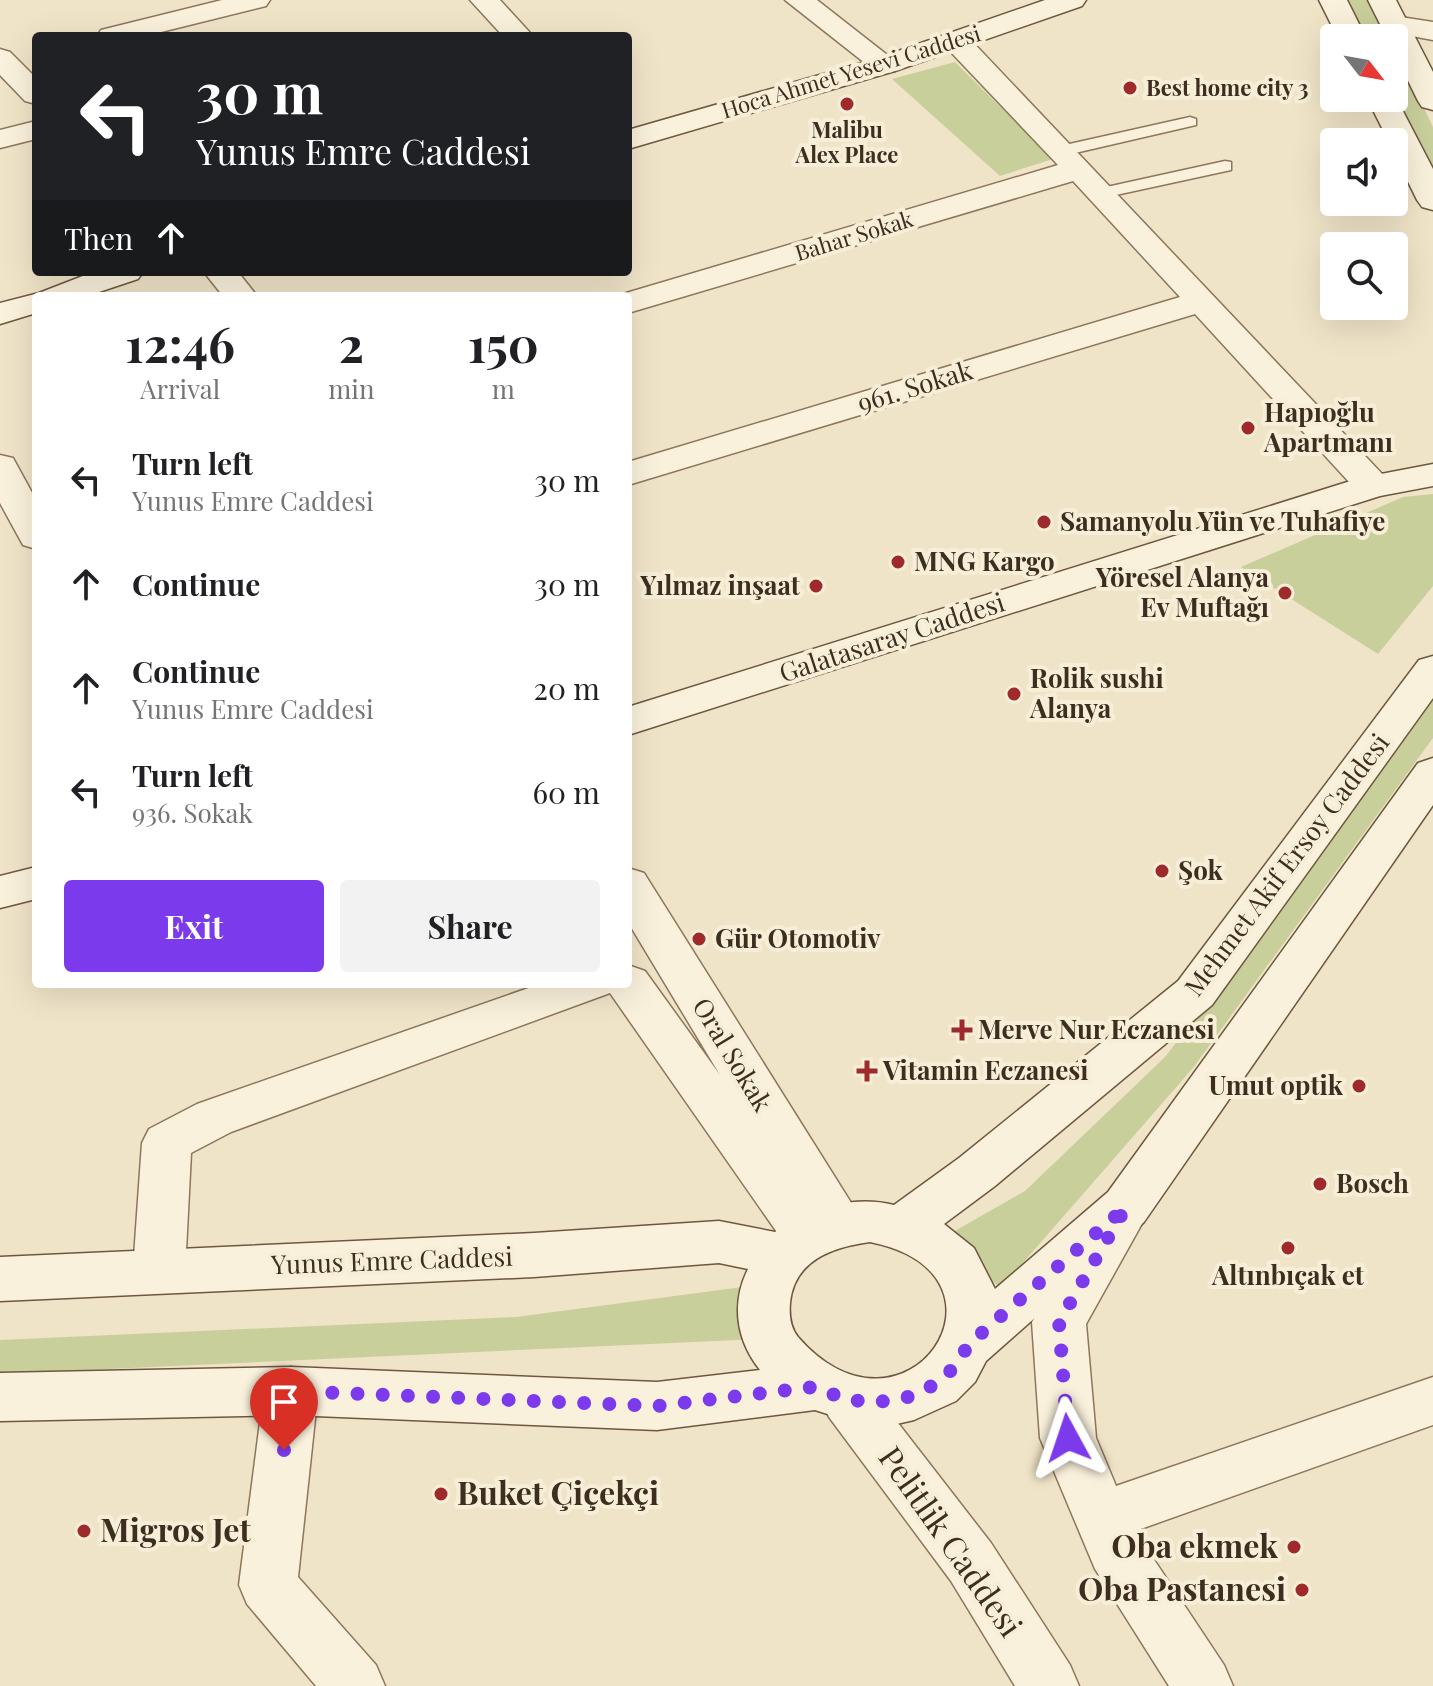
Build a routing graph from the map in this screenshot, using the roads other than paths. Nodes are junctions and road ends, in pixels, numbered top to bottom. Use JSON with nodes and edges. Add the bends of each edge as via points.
{"nodes":[{"id":1,"x":256,"y":0,"type":"edge"},
{"id":2,"x":484,"y":0,"type":"edge"},
{"id":3,"x":799,"y":0,"type":"edge"},
{"id":4,"x":1072,"y":0,"type":"edge"},
{"id":5,"x":1333,"y":0,"type":"edge"},
{"id":6,"x":193,"y":7,"type":"edge"},
{"id":7,"x":1388,"y":12,"type":"edge"},
{"id":8,"x":1345,"y":24,"type":"edge"},
{"id":9,"x":1433,"y":31,"type":"edge"},
{"id":10,"x":122,"y":32,"type":"edge"},
{"id":11,"x":215,"y":32,"type":"edge"},
{"id":12,"x":515,"y":32,"type":"edge"},
{"id":13,"x":956,"y":41,"type":"junction"},
{"id":14,"x":32,"y":56,"type":"edge"},
{"id":15,"x":2,"y":60,"type":"edge"},
{"id":16,"x":885,"y":65,"type":"junction"},
{"id":17,"x":32,"y":91,"type":"edge"},
{"id":18,"x":1433,"y":101,"type":"edge"},
{"id":19,"x":1389,"y":112,"type":"edge"},
{"id":20,"x":1190,"y":122,"type":"dead end"},
{"id":21,"x":32,"y":131,"type":"edge"},
{"id":22,"x":0,"y":139,"type":"edge"},
{"id":23,"x":632,"y":139,"type":"edge"},
{"id":24,"x":1070,"y":160,"type":"junction"},
{"id":25,"x":1225,"y":166,"type":"dead end"},
{"id":26,"x":1102,"y":193,"type":"junction"},
{"id":27,"x":1433,"y":200,"type":"edge"},
{"id":28,"x":114,"y":276,"type":"edge"},
{"id":29,"x":224,"y":276,"type":"edge"},
{"id":30,"x":66,"y":292,"type":"edge"},
{"id":31,"x":237,"y":292,"type":"edge"},
{"id":32,"x":1202,"y":301,"type":"junction"},
{"id":33,"x":632,"y":302,"type":"edge"},
{"id":34,"x":32,"y":303,"type":"edge"},
{"id":35,"x":0,"y":314,"type":"edge"},
{"id":36,"x":0,"y":466,"type":"edge"},
{"id":37,"x":632,"y":473,"type":"edge"},
{"id":38,"x":1433,"y":475,"type":"edge"},
{"id":39,"x":1373,"y":486,"type":"junction"},
{"id":40,"x":32,"y":529,"type":"edge"},
{"id":41,"x":1433,"y":669,"type":"edge"},
{"id":42,"x":632,"y":720,"type":"edge"},
{"id":43,"x":1432,"y":779,"type":"edge"},
{"id":44,"x":32,"y":884,"type":"edge"},
{"id":45,"x":0,"y":892,"type":"edge"},
{"id":46,"x":632,"y":892,"type":"edge"},
{"id":47,"x":581,"y":988,"type":"edge"},
{"id":48,"x":632,"y":988,"type":"edge"},
{"id":49,"x":1126,"y":1207,"type":"junction"},
{"id":50,"x":902,"y":1227,"type":"junction"},
{"id":51,"x":809,"y":1238,"type":"junction"},
{"id":52,"x":159,"y":1271,"type":"junction"},
{"id":53,"x":0,"y":1279,"type":"edge"},
{"id":54,"x":969,"y":1344,"type":"junction"},
{"id":55,"x":291,"y":1391,"type":"junction"},
{"id":56,"x":831,"y":1393,"type":"junction"},
{"id":57,"x":0,"y":1397,"type":"edge"},
{"id":58,"x":1433,"y":1401,"type":"edge"},
{"id":59,"x":1101,"y":1517,"type":"junction"},
{"id":60,"x":355,"y":1686,"type":"edge"},
{"id":61,"x":1049,"y":1686,"type":"edge"},
{"id":62,"x":1203,"y":1686,"type":"edge"}],
"edges":[{"from":1,"to":6,"type":"street"},
{"from":2,"to":12,"type":"street"},
{"from":3,"to":16,"type":"street"},
{"from":4,"to":13,"type":"street","name":"Hoca Ahmet Yesevi Caddesi"},
{"from":5,"to":8,"type":"street"},
{"from":6,"to":10,"type":"street"},
{"from":6,"to":11,"type":"street"},
{"from":7,"to":9,"type":"street"},
{"from":7,"to":18,"type":"street"},
{"from":13,"to":16,"type":"street","name":"Hoca Ahmet Yesevi Caddesi"},
{"from":13,"to":24,"type":"street"},
{"from":14,"to":15,"type":"street"},
{"from":15,"to":17,"type":"street"},
{"from":16,"to":23,"type":"street","name":"Hoca Ahmet Yesevi Caddesi"},
{"from":19,"to":27,"type":"street"},
{"from":20,"to":24,"type":"lane"},
{"from":21,"to":22,"type":"street"},
{"from":24,"to":26,"type":"street"},
{"from":24,"to":33,"type":"street","name":"Bahar Sokak"},
{"from":25,"to":26,"type":"lane"},
{"from":26,"to":32,"type":"street"},
{"from":28,"to":30,"type":"street"},
{"from":29,"to":31,"type":"street"},
{"from":32,"to":37,"type":"street","name":"961. Sokak"},
{"from":32,"to":39,"type":"street"},
{"from":34,"to":35,"type":"street"},
{"from":36,"to":40,"type":"street"},
{"from":38,"to":39,"type":"street","name":"Galatasaray Caddesi"},
{"from":39,"to":42,"type":"street","name":"Galatasaray Caddesi"},
{"from":41,"to":50,"type":"street","name":"Mehmet Akif Ersoy Caddesi","via":[[1195,993]]},
{"from":43,"to":49,"type":"street"},
{"from":44,"to":45,"type":"street"},
{"from":46,"to":51,"type":"street","name":"Oral Sokak"},
{"from":47,"to":52,"type":"street","via":[[214,1118],[167,1143]]},
{"from":48,"to":51,"type":"street","name":"Oral Sokak"},
{"from":49,"to":54,"type":"street"},
{"from":49,"to":59,"type":"street","via":[[1059,1322],[1068,1438]]},
{"from":50,"to":51,"type":"street","via":[[870,1221]]},
{"from":50,"to":54,"type":"street","via":[[931,1241],[954,1262],[970,1288],[974,1316]]},
{"from":51,"to":52,"type":"street","name":"Yunus Emre Caddesi"},
{"from":51,"to":56,"type":"street","via":[[767,1281],[762,1310],[769,1339],[787,1366]]},
{"from":52,"to":53,"type":"street","name":"Yunus Emre Caddesi"},
{"from":54,"to":56,"type":"street","via":[[955,1367],[908,1397],[879,1402]]},
{"from":55,"to":56,"type":"street","via":[[657,1406]]},
{"from":55,"to":57,"type":"street"},
{"from":55,"to":60,"type":"street","via":[[268,1585]]},
{"from":56,"to":61,"type":"street","name":"Pelitlik Caddesi","via":[[971,1562]]},
{"from":58,"to":59,"type":"street"},
{"from":59,"to":62,"type":"street","via":[[1115,1550]]}]}
